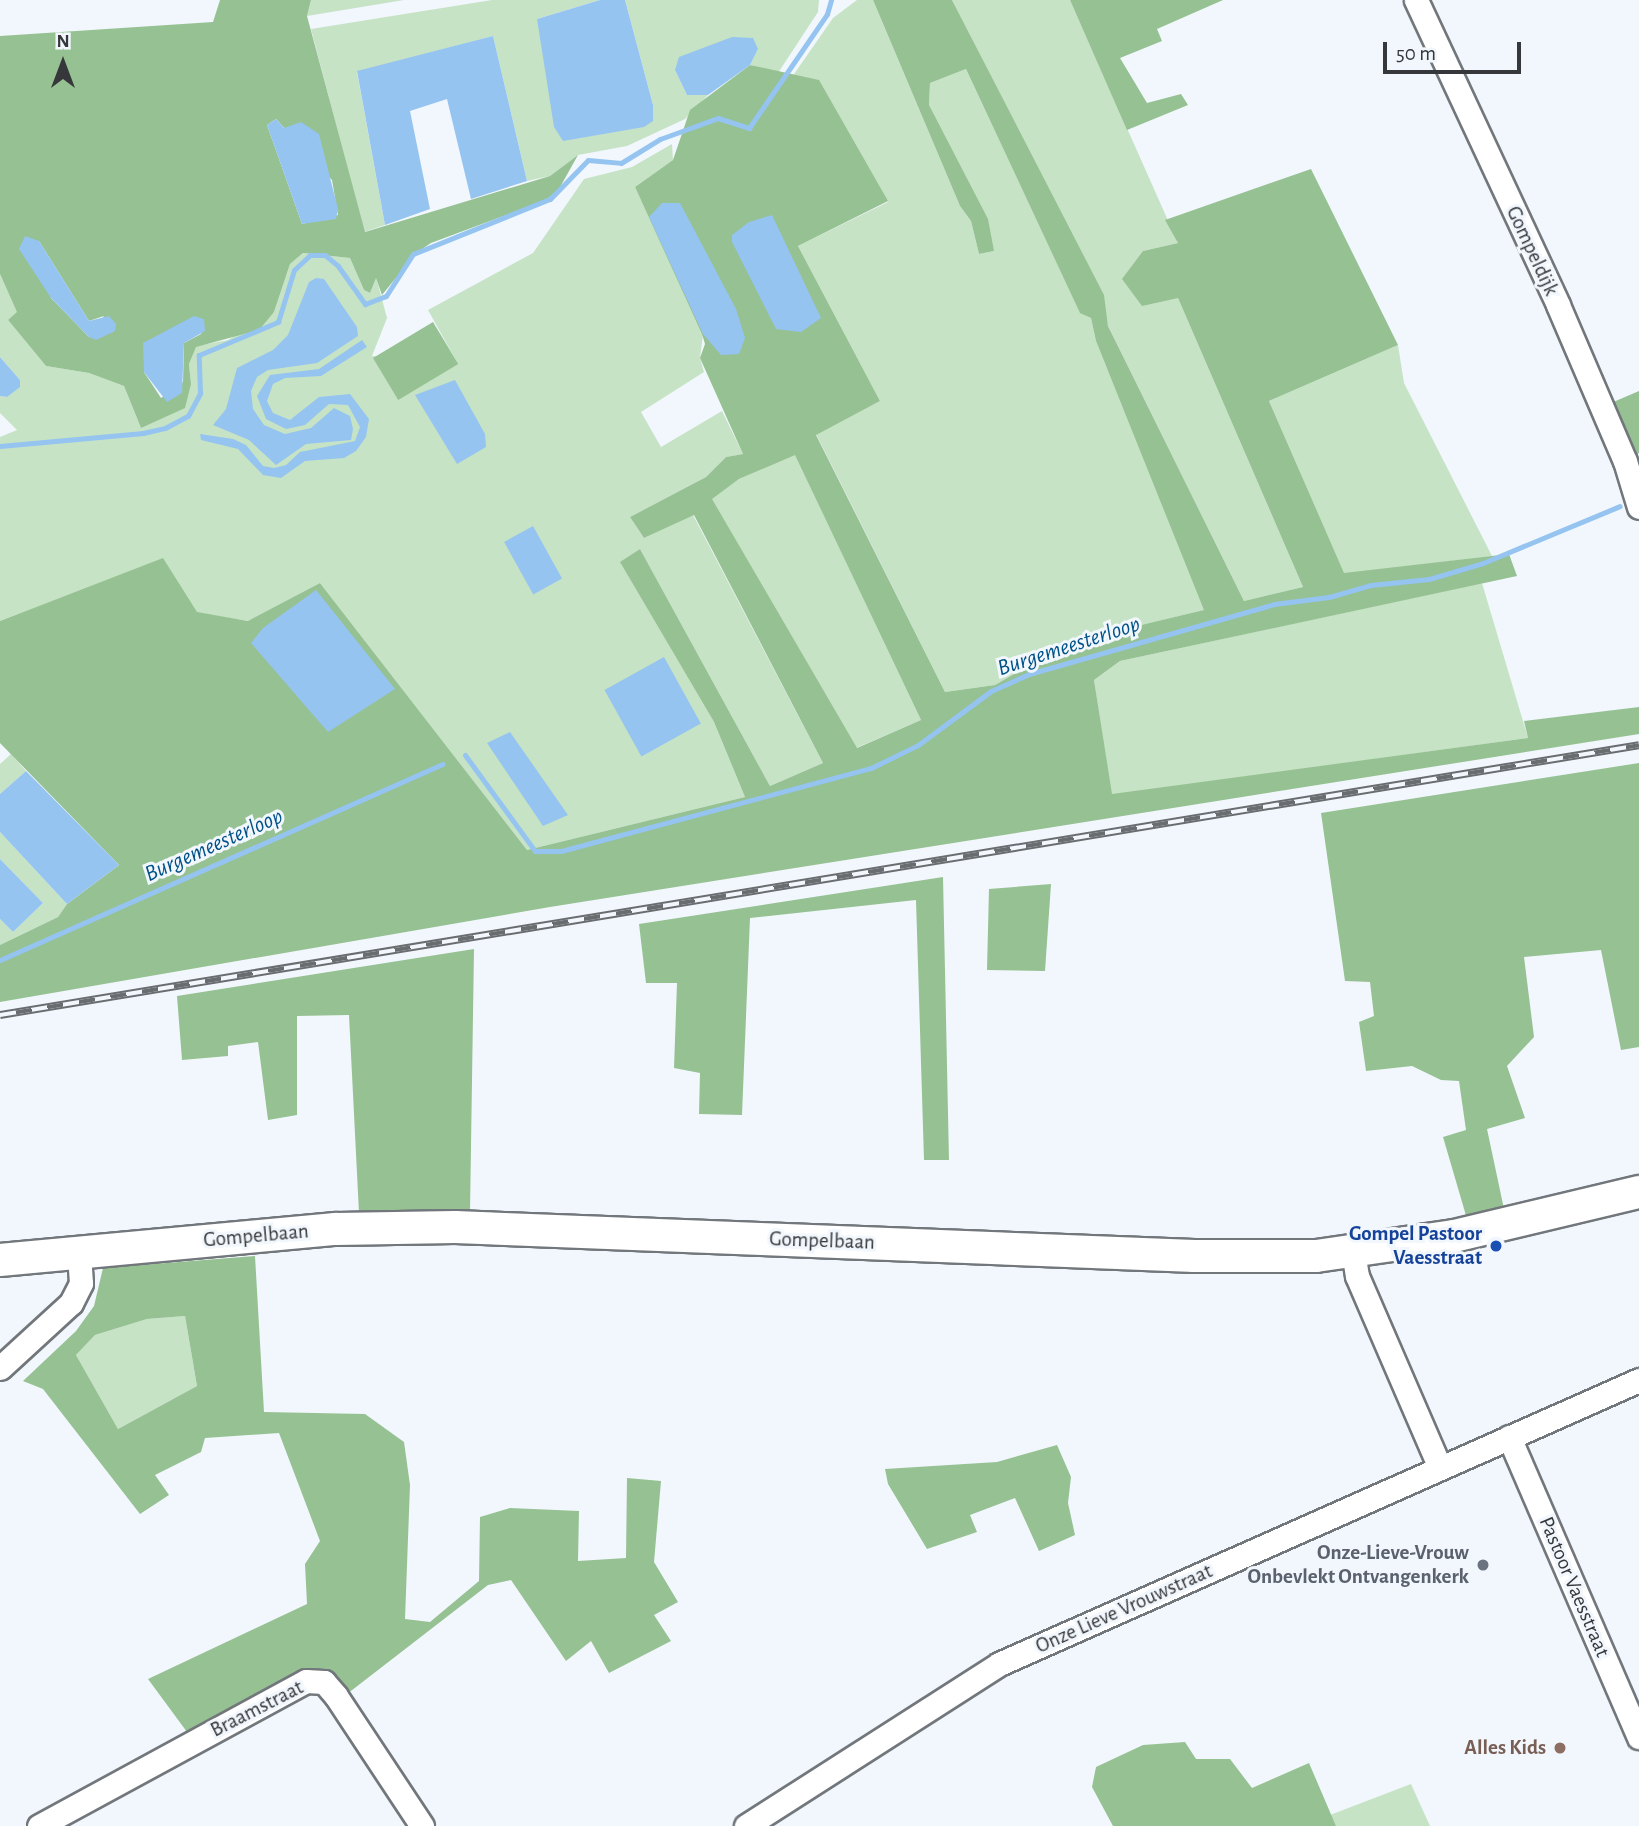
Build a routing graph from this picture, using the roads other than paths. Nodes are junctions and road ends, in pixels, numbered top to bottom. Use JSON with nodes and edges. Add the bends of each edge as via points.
{"nodes":[{"id":1,"x":1416,"y":0,"type":"edge"},
{"id":2,"x":1639,"y":507,"type":"edge"},
{"id":3,"x":1639,"y":1192,"type":"edge"},
{"id":4,"x":1353,"y":1251,"type":"junction"},
{"id":5,"x":79,"y":1252,"type":"junction"},
{"id":6,"x":0,"y":1260,"type":"edge"},
{"id":7,"x":0,"y":1368,"type":"edge"},
{"id":8,"x":1639,"y":1380,"type":"edge"},
{"id":9,"x":1509,"y":1437,"type":"junction"},
{"id":10,"x":1440,"y":1468,"type":"junction"},
{"id":11,"x":1639,"y":1737,"type":"edge"},
{"id":12,"x":39,"y":1826,"type":"edge"},
{"id":13,"x":422,"y":1826,"type":"edge"},
{"id":14,"x":746,"y":1826,"type":"edge"}],
"edges":[{"from":1,"to":2,"type":"street","name":"Gompeldijk","via":[[1558,305],[1625,461]]},
{"from":3,"to":4,"type":"street","name":"Gompelbaan","via":[[1454,1236]]},
{"from":4,"to":5,"type":"street","name":"Gompelbaan","via":[[1194,1256],[455,1227],[336,1229]]},
{"from":4,"to":10,"type":"street","via":[[1357,1276]]},
{"from":5,"to":6,"type":"street","name":"Gompelbaan"},
{"from":5,"to":7,"type":"street","via":[[81,1283],[71,1303]]},
{"from":8,"to":9,"type":"street","name":"Onze Lieve Vrouwstraat"},
{"from":9,"to":10,"type":"street","name":"Onze Lieve Vrouwstraat"},
{"from":9,"to":11,"type":"street","name":"Pastoor Vaesstraat"},
{"from":10,"to":14,"type":"street","name":"Onze Lieve Vrouwstraat","via":[[999,1664]]},
{"from":12,"to":13,"type":"street","name":"Braamstraat","via":[[306,1681],[324,1682],[337,1696]]}]}
